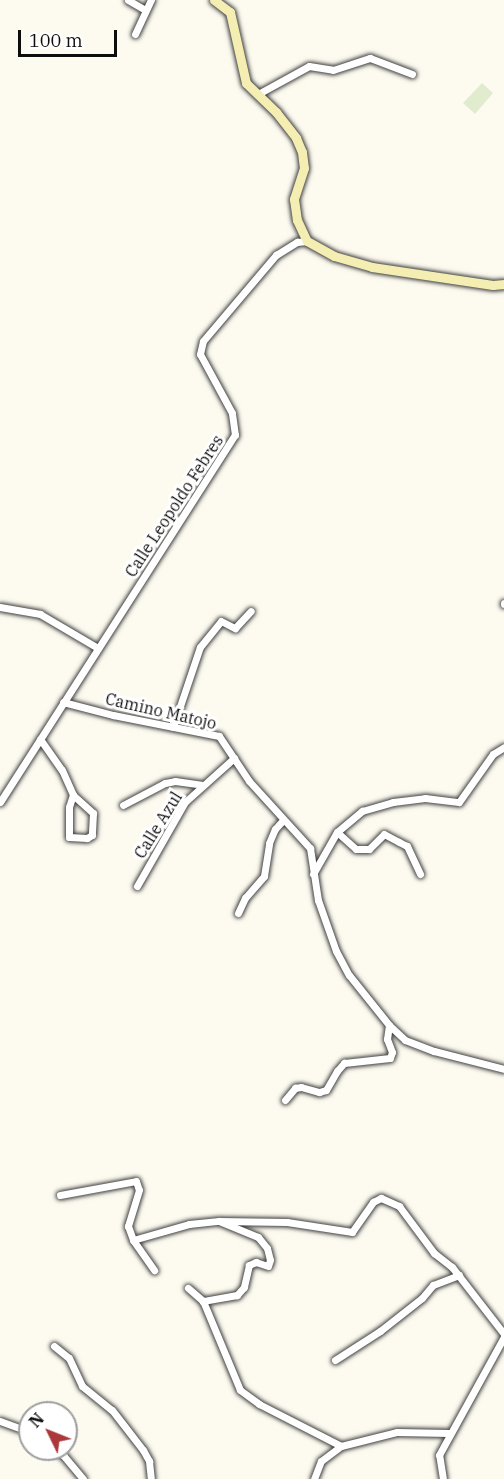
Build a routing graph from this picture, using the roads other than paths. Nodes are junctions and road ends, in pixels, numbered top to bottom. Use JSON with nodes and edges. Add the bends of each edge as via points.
{"nodes":[{"id":1,"x":128,"y":0,"type":"edge"},
{"id":2,"x":151,"y":0,"type":"edge"},
{"id":3,"x":214,"y":0,"type":"edge"},
{"id":4,"x":145,"y":10,"type":"junction"},
{"id":5,"x":135,"y":34,"type":"dead end"},
{"id":6,"x":412,"y":74,"type":"dead end"},
{"id":7,"x":258,"y":94,"type":"junction"},
{"id":8,"x":307,"y":241,"type":"junction"},
{"id":9,"x":504,"y":284,"type":"edge"},
{"id":10,"x":0,"y":607,"type":"edge"},
{"id":11,"x":251,"y":611,"type":"dead end"},
{"id":12,"x":98,"y":648,"type":"junction"},
{"id":13,"x":63,"y":702,"type":"junction"},
{"id":14,"x":173,"y":727,"type":"junction"},
{"id":15,"x":40,"y":739,"type":"junction"},
{"id":16,"x":504,"y":747,"type":"edge"},
{"id":17,"x":234,"y":758,"type":"junction"},
{"id":18,"x":203,"y":785,"type":"junction"},
{"id":19,"x":73,"y":795,"type":"junction"},
{"id":20,"x":0,"y":802,"type":"edge"},
{"id":21,"x":123,"y":805,"type":"dead end"},
{"id":22,"x":283,"y":820,"type":"junction"},
{"id":23,"x":337,"y":832,"type":"junction"},
{"id":24,"x":312,"y":874,"type":"junction"},
{"id":25,"x":420,"y":874,"type":"dead end"},
{"id":26,"x":138,"y":886,"type":"dead end"},
{"id":27,"x":238,"y":913,"type":"dead end"},
{"id":28,"x":388,"y":1025,"type":"junction"},
{"id":29,"x":504,"y":1069,"type":"edge"},
{"id":30,"x":285,"y":1100,"type":"dead end"},
{"id":31,"x":60,"y":1195,"type":"dead end"},
{"id":32,"x":219,"y":1221,"type":"junction"},
{"id":33,"x":132,"y":1240,"type":"junction"},
{"id":34,"x":154,"y":1270,"type":"dead end"},
{"id":35,"x":459,"y":1275,"type":"junction"},
{"id":36,"x":188,"y":1288,"type":"dead end"},
{"id":37,"x":203,"y":1301,"type":"junction"},
{"id":38,"x":504,"y":1336,"type":"edge"},
{"id":39,"x":54,"y":1346,"type":"dead end"},
{"id":40,"x":335,"y":1360,"type":"dead end"},
{"id":41,"x":0,"y":1421,"type":"edge"},
{"id":42,"x":18,"y":1428,"type":"edge"},
{"id":43,"x":449,"y":1433,"type":"junction"},
{"id":44,"x":341,"y":1446,"type":"junction"},
{"id":45,"x":68,"y":1461,"type":"edge"},
{"id":46,"x":83,"y":1479,"type":"edge"},
{"id":47,"x":151,"y":1479,"type":"edge"},
{"id":48,"x":314,"y":1479,"type":"edge"},
{"id":49,"x":443,"y":1479,"type":"edge"}],
"edges":[{"from":1,"to":4,"type":"street"},
{"from":2,"to":4,"type":"street"},
{"from":3,"to":7,"type":"street","via":[[230,12],[246,83]]},
{"from":4,"to":5,"type":"street"},
{"from":6,"to":7,"type":"street","via":[[370,58],[333,70],[309,66]]},
{"from":7,"to":8,"type":"street","via":[[296,138],[302,152],[304,168],[294,199],[297,220]]},
{"from":8,"to":9,"type":"street","via":[[334,256],[372,267]]},
{"from":8,"to":12,"type":"street","name":"Calle Leopoldo Febres","via":[[297,242],[276,255],[203,341],[200,354],[232,413],[235,435]]},
{"from":10,"to":12,"type":"street","via":[[40,614]]},
{"from":11,"to":14,"type":"street","via":[[235,628],[221,621],[200,647]]},
{"from":12,"to":13,"type":"street","name":"Calle Leopoldo Febres"},
{"from":13,"to":14,"type":"street","name":"Camino Matojo"},
{"from":13,"to":15,"type":"street","name":"Calle Leopoldo Febres"},
{"from":14,"to":17,"type":"street","name":"Camino Matojo","via":[[219,736]]},
{"from":15,"to":19,"type":"street","via":[[62,770]]},
{"from":15,"to":20,"type":"street","name":"Calle Leopoldo Febres"},
{"from":16,"to":23,"type":"street","via":[[493,754],[459,802],[425,798],[393,802],[362,812]]},
{"from":17,"to":18,"type":"street","name":"Calle Azul"},
{"from":17,"to":22,"type":"street","name":"Camino Matojo"},
{"from":18,"to":21,"type":"street","via":[[175,780]]},
{"from":18,"to":26,"type":"street","name":"Calle Azul","via":[[185,802]]},
{"from":19,"to":19,"type":"street","via":[[69,837],[87,838],[92,835],[93,813]]},
{"from":22,"to":24,"type":"street","name":"Camino Matojo","via":[[310,848]]},
{"from":22,"to":27,"type":"street","via":[[269,843],[264,876]]},
{"from":23,"to":24,"type":"street"},
{"from":23,"to":25,"type":"street","via":[[357,849],[369,849],[384,834],[407,846]]},
{"from":24,"to":28,"type":"street","name":"Camino Matojo","via":[[336,951],[349,975]]},
{"from":28,"to":29,"type":"street","name":"Camino Matojo","via":[[414,1044]]},
{"from":28,"to":30,"type":"street","via":[[390,1058],[344,1063],[326,1090],[295,1088]]},
{"from":31,"to":33,"type":"street","via":[[136,1181],[139,1190],[128,1226]]},
{"from":32,"to":33,"type":"street","via":[[189,1224]]},
{"from":32,"to":35,"type":"street","via":[[287,1222],[352,1232],[381,1198],[399,1206],[434,1253]]},
{"from":32,"to":37,"type":"street","via":[[258,1237],[270,1260],[268,1266],[256,1262],[249,1265],[244,1287],[237,1295]]},
{"from":33,"to":34,"type":"street"},
{"from":35,"to":38,"type":"street"},
{"from":35,"to":40,"type":"street","via":[[433,1285],[380,1332]]},
{"from":36,"to":37,"type":"street"},
{"from":37,"to":44,"type":"street","via":[[240,1390],[259,1404]]},
{"from":38,"to":43,"type":"street"},
{"from":39,"to":47,"type":"street","via":[[69,1358],[82,1386],[112,1410],[143,1450]]},
{"from":41,"to":42,"type":"street"},
{"from":43,"to":44,"type":"street","via":[[397,1432]]},
{"from":43,"to":49,"type":"street","via":[[439,1455]]},
{"from":44,"to":48,"type":"street","via":[[321,1461]]},
{"from":45,"to":46,"type":"street"}]}
